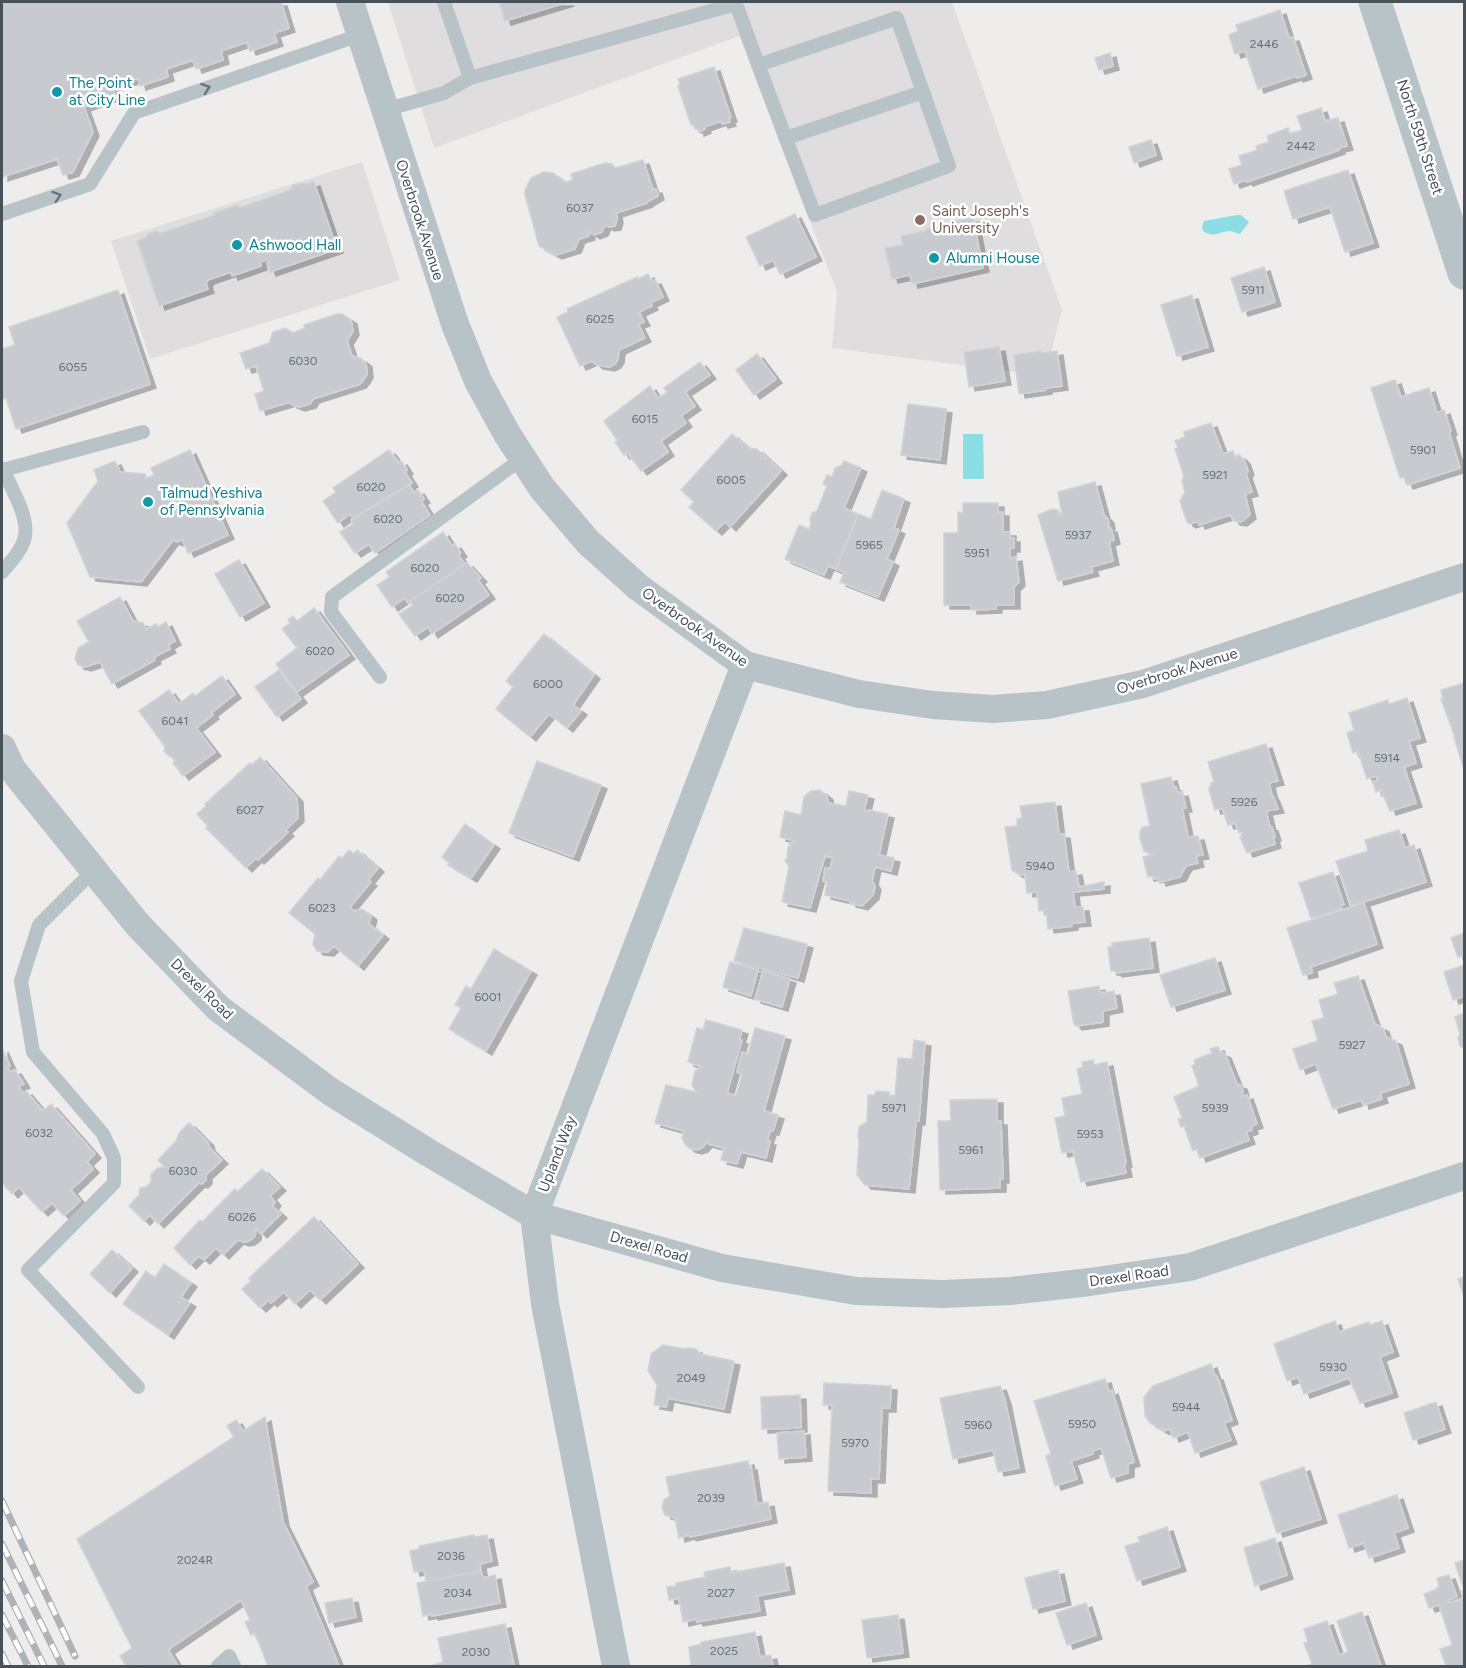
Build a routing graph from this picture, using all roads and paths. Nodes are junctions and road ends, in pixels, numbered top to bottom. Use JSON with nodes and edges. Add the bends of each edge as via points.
{"nodes":[{"id":1,"x":350,"y":2,"type":"edge"},
{"id":2,"x":444,"y":2,"type":"edge"},
{"id":3,"x":1375,"y":2,"type":"edge"},
{"id":4,"x":736,"y":3,"type":"edge"},
{"id":5,"x":360,"y":35,"type":"junction"},
{"id":6,"x":759,"y":65,"type":"junction"},
{"id":7,"x":470,"y":78,"type":"junction"},
{"id":8,"x":923,"y":92,"type":"junction"},
{"id":9,"x":385,"y":110,"type":"junction"},
{"id":10,"x":786,"y":138,"type":"junction"},
{"id":11,"x":2,"y":214,"type":"edge"},
{"id":12,"x":1464,"y":273,"type":"edge"},
{"id":13,"x":143,"y":432,"type":"dead end"},
{"id":14,"x":523,"y":458,"type":"junction"},
{"id":15,"x":2,"y":470,"type":"edge"},
{"id":16,"x":2,"y":572,"type":"edge"},
{"id":17,"x":1464,"y":577,"type":"edge"},
{"id":18,"x":745,"y":665,"type":"junction"},
{"id":19,"x":380,"y":678,"type":"dead end"},
{"id":20,"x":2,"y":747,"type":"edge"},
{"id":21,"x":94,"y":870,"type":"junction"},
{"id":22,"x":1464,"y":1176,"type":"edge"},
{"id":23,"x":534,"y":1215,"type":"junction"},
{"id":24,"x":138,"y":1387,"type":"dead end"},
{"id":25,"x":218,"y":1666,"type":"edge"},
{"id":26,"x":234,"y":1666,"type":"edge"},
{"id":27,"x":613,"y":1666,"type":"edge"}],
"edges":[{"from":1,"to":5,"type":"street","name":"Overbrook Avenue"},
{"from":2,"to":7,"type":"lane"},
{"from":3,"to":12,"type":"street","name":"North 59th Street"},
{"from":4,"to":6,"type":"lane"},
{"from":4,"to":7,"type":"lane"},
{"from":5,"to":9,"type":"street","name":"Overbrook Avenue"},
{"from":11,"to":5,"type":"lane","one_way":true,"via":[[90,184],[134,113]]},
{"from":6,"to":8,"type":"lane","via":[[897,18]]},
{"from":6,"to":10,"type":"lane"},
{"from":7,"to":9,"type":"lane","via":[[444,93]]},
{"from":8,"to":10,"type":"lane"},
{"from":8,"to":10,"type":"lane","via":[[949,166],[815,215]]},
{"from":9,"to":14,"type":"street","name":"Overbrook Avenue","via":[[455,324],[478,381]]},
{"from":13,"to":15,"type":"lane"},
{"from":14,"to":18,"type":"street","name":"Overbrook Avenue","via":[[542,488],[588,542],[638,587]]},
{"from":14,"to":19,"type":"lane","via":[[332,597],[331,612]]},
{"from":15,"to":16,"type":"lane","via":[[27,526],[18,554]]},
{"from":17,"to":18,"type":"street","name":"Overbrook Avenue","via":[[1143,684],[1047,705],[993,709],[933,705],[859,694]]},
{"from":18,"to":23,"type":"street","name":"Upland Way"},
{"from":20,"to":21,"type":"street","name":"Drexel Road","via":[[12,769]]},
{"from":21,"to":23,"type":"street","name":"Drexel Road","via":[[138,925],[218,1008],[331,1092]]},
{"from":21,"to":24,"type":"lane","via":[[39,926],[21,981],[33,1052],[103,1134],[114,1158],[114,1183],[28,1270]]},
{"from":22,"to":23,"type":"street","name":"Drexel Road","via":[[1190,1267],[1011,1291],[856,1291],[722,1268]]},
{"from":23,"to":27,"type":"street","name":"Upland Way","via":[[545,1304]]},
{"from":25,"to":26,"type":"lane","via":[[229,1656]]}]}
